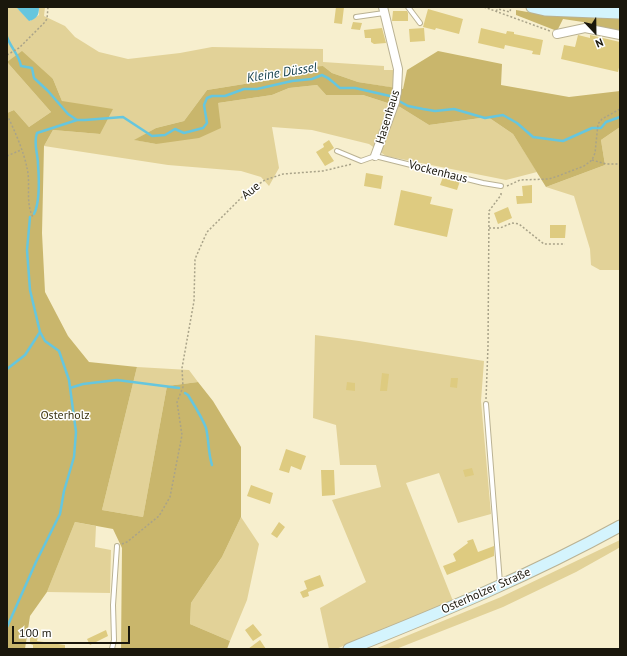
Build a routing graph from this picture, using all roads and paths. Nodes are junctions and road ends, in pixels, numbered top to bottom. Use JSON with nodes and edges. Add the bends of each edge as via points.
{"nodes":[{"id":1,"x":48,"y":7,"type":"edge"},
{"id":2,"x":408,"y":7,"type":"edge"},
{"id":3,"x":484,"y":7,"type":"edge"},
{"id":4,"x":511,"y":7,"type":"edge"},
{"id":5,"x":532,"y":7,"type":"edge"},
{"id":6,"x":383,"y":10,"type":"edge"},
{"id":7,"x":496,"y":11,"type":"junction"},
{"id":8,"x":620,"y":13,"type":"edge"},
{"id":9,"x":356,"y":17,"type":"dead end"},
{"id":10,"x":420,"y":23,"type":"dead end"},
{"id":11,"x":557,"y":34,"type":"joint"},
{"id":12,"x":620,"y":35,"type":"edge"},
{"id":13,"x":7,"y":55,"type":"edge"},
{"id":14,"x":620,"y":109,"type":"edge"},
{"id":15,"x":7,"y":115,"type":"edge"},
{"id":16,"x":21,"y":150,"type":"junction"},
{"id":17,"x":337,"y":151,"type":"dead end"},
{"id":18,"x":7,"y":156,"type":"edge"},
{"id":19,"x":375,"y":156,"type":"junction"},
{"id":20,"x":592,"y":160,"type":"junction"},
{"id":21,"x":361,"y":161,"type":"junction"},
{"id":22,"x":620,"y":164,"type":"edge"},
{"id":23,"x":501,"y":186,"type":"junction"},
{"id":24,"x":34,"y":217,"type":"dead end"},
{"id":25,"x":489,"y":228,"type":"junction"},
{"id":26,"x":565,"y":244,"type":"dead end"},
{"id":27,"x":486,"y":404,"type":"joint"},
{"id":28,"x":620,"y":526,"type":"edge"},
{"id":29,"x":117,"y":546,"type":"joint"},
{"id":30,"x":501,"y":586,"type":"junction"},
{"id":31,"x":112,"y":649,"type":"edge"},
{"id":32,"x":350,"y":649,"type":"edge"}],
"edges":[{"from":1,"to":13,"type":"path","via":[[47,18],[19,48]]},
{"from":2,"to":10,"type":"lane"},
{"from":3,"to":7,"type":"path"},
{"from":4,"to":7,"type":"path","via":[[510,12],[498,9]]},
{"from":5,"to":8,"type":"main road","via":[[545,10]]},
{"from":6,"to":9,"type":"lane"},
{"from":6,"to":19,"type":"street","name":"Hasenhaus","via":[[398,69],[397,91]]},
{"from":7,"to":11,"type":"path"},
{"from":11,"to":12,"type":"street","via":[[585,28]]},
{"from":14,"to":20,"type":"path","via":[[598,124]]},
{"from":15,"to":16,"type":"path"},
{"from":16,"to":18,"type":"path"},
{"from":16,"to":24,"type":"path","via":[[29,181],[30,211]]},
{"from":17,"to":21,"type":"lane"},
{"from":19,"to":21,"type":"lane"},
{"from":19,"to":23,"type":"lane","name":"Vockenhaus"},
{"from":20,"to":22,"type":"path"},
{"from":20,"to":23,"type":"path","via":[[584,166],[549,179],[520,180],[509,186]]},
{"from":21,"to":29,"type":"path","name":"Aue","via":[[323,171],[283,174],[265,180],[248,191],[208,232],[195,260],[194,301],[182,368],[183,387],[177,402],[182,435],[170,497],[159,516],[127,542]]},
{"from":23,"to":25,"type":"path","via":[[501,195],[489,211]]},
{"from":25,"to":26,"type":"path","via":[[518,224],[544,244]]},
{"from":25,"to":27,"type":"path"},
{"from":27,"to":30,"type":"lane"},
{"from":28,"to":30,"type":"main road","name":"Osterholzer Straße"},
{"from":29,"to":31,"type":"lane"},
{"from":30,"to":32,"type":"main road","name":"Osterholzer Straße"}]}
